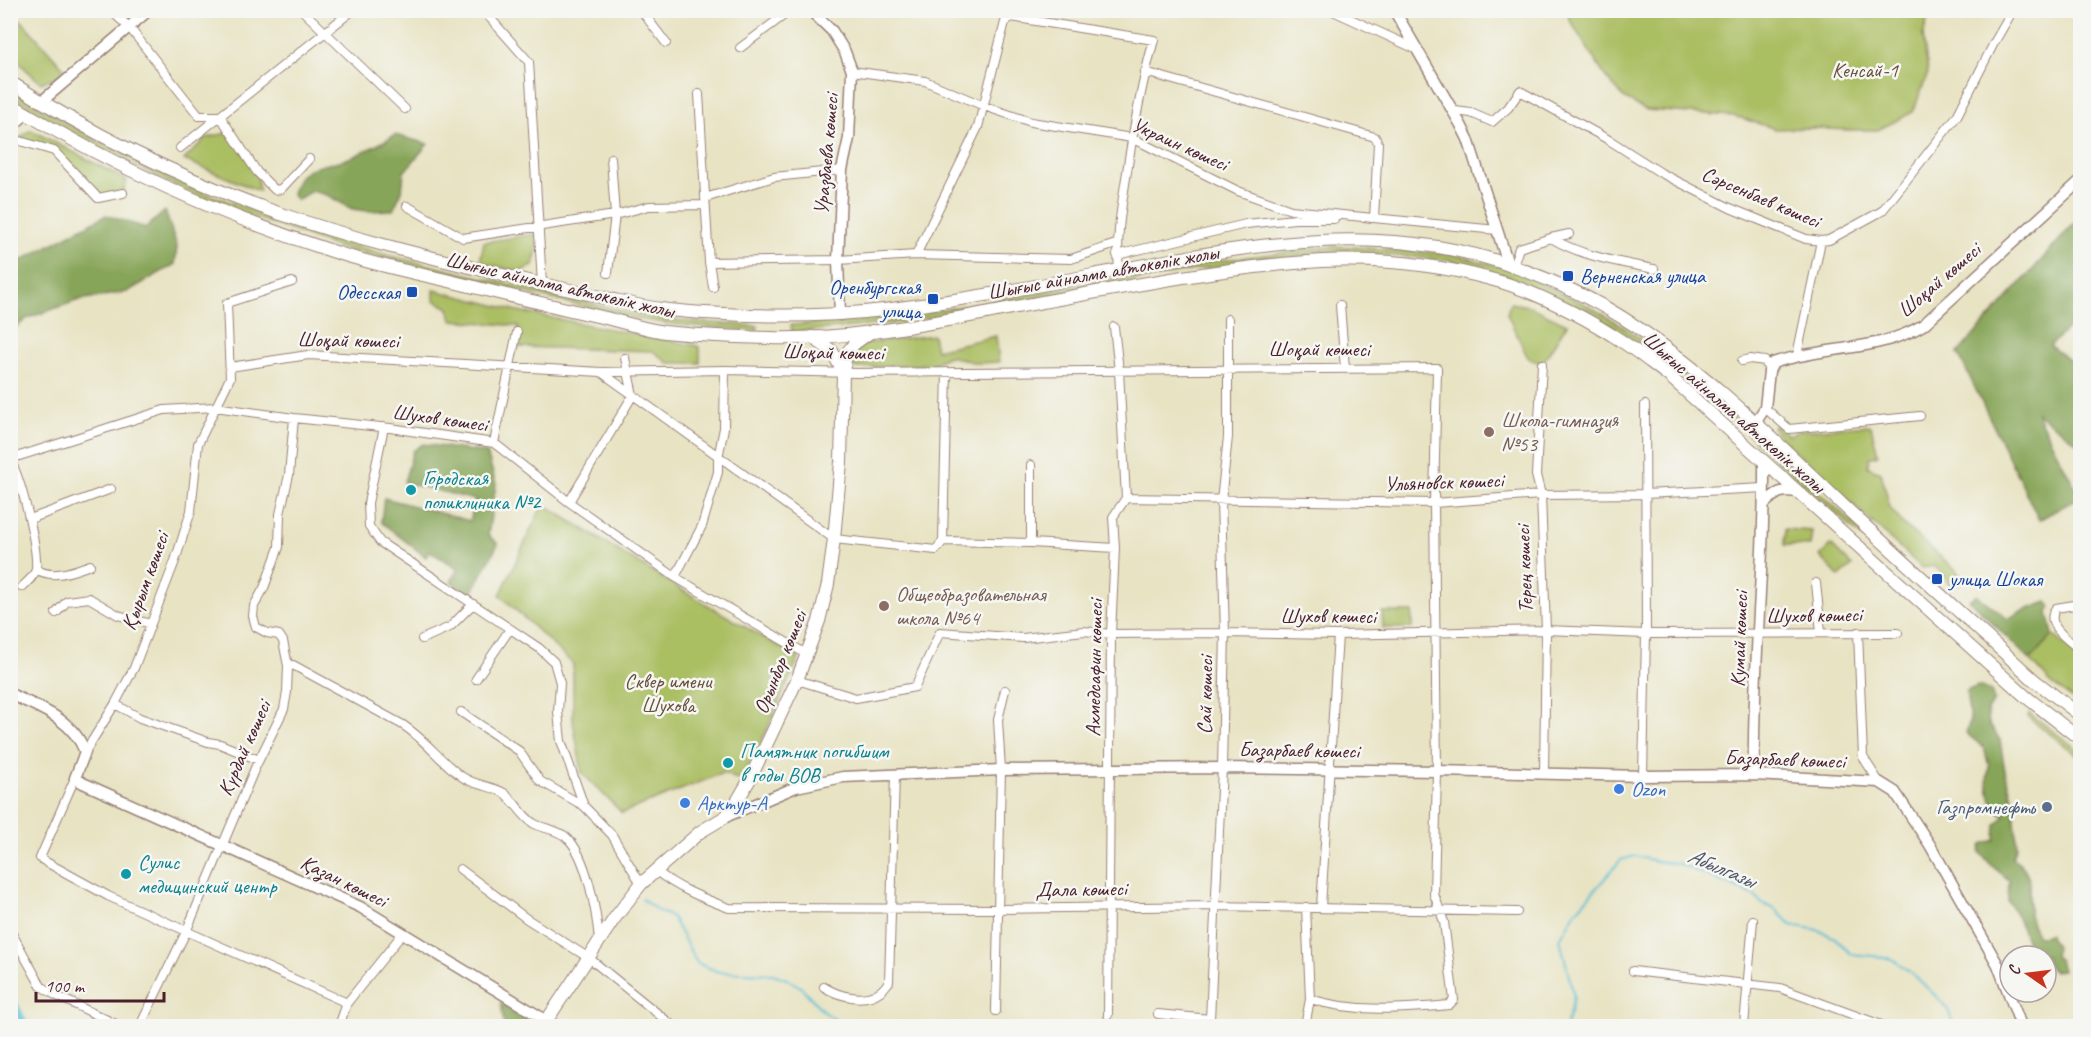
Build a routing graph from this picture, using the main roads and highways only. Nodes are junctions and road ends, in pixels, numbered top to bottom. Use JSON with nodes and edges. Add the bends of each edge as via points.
{"nodes":[{"id":1,"x":10,"y":82,"type":"edge"},
{"id":2,"x":10,"y":104,"type":"edge"},
{"id":3,"x":872,"y":331,"type":"junction"},
{"id":4,"x":812,"y":337,"type":"junction"},
{"id":5,"x":843,"y":372,"type":"junction"},
{"id":6,"x":2080,"y":715,"type":"edge"},
{"id":7,"x":2080,"y":739,"type":"edge"},
{"id":8,"x":547,"y":1025,"type":"edge"}],
"edges":[{"from":1,"to":6,"type":"main road","name":"Шығыс айналма автокөлік жолы","via":[[162,165],[281,214],[398,250],[661,309],[766,317],[840,315],[1288,242],[1394,240],[1441,246],[1510,265],[1620,316],[1680,359],[2034,680]]},
{"from":2,"to":4,"type":"main road","name":"Шығыс айналма автокөлік жолы","via":[[113,163],[200,203],[339,253],[665,332]]},
{"from":3,"to":4,"type":"main road","name":"Шығыс айналма автокөлік жолы"},
{"from":3,"to":5,"type":"main road","via":[[846,354]]},
{"from":3,"to":7,"type":"main road","name":"Шығыс айналма автокөлік жолы","via":[[1289,262],[1382,260],[1438,266],[1497,280],[1612,334],[1669,376],[2025,696]]},
{"from":4,"to":5,"type":"main road","via":[[832,351]]},
{"from":5,"to":8,"type":"main road","name":"Орынбор көшесі","via":[[834,540],[825,600],[798,680],[732,810],[700,832],[641,884],[599,941]]}]}
